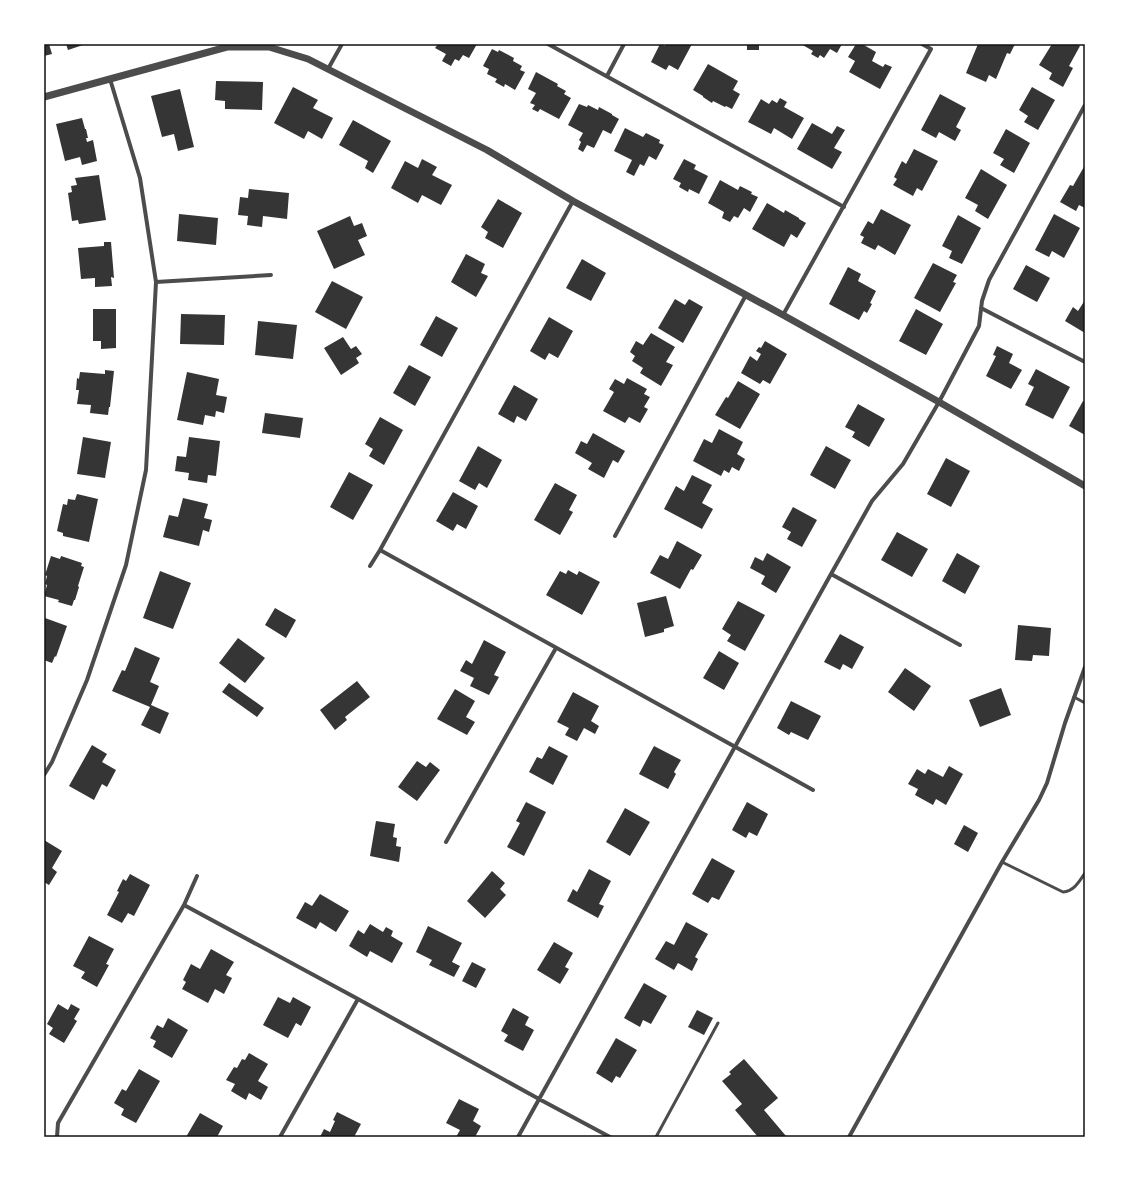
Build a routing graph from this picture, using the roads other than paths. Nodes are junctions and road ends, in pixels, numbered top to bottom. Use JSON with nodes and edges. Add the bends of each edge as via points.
{"nodes":[{"id":1,"x":342,"y":44,"type":"edge"},
{"id":2,"x":548,"y":44,"type":"edge"},
{"id":3,"x":624,"y":44,"type":"edge"},
{"id":4,"x":922,"y":44,"type":"edge"},
{"id":5,"x":328,"y":69,"type":"junction"},
{"id":6,"x":607,"y":76,"type":"junction"},
{"id":7,"x":110,"y":78,"type":"junction"},
{"id":8,"x":44,"y":97,"type":"edge"},
{"id":9,"x":1085,"y":105,"type":"edge"},
{"id":10,"x":573,"y":201,"type":"junction"},
{"id":11,"x":844,"y":207,"type":"junction"},
{"id":12,"x":271,"y":275,"type":"dead end"},
{"id":13,"x":156,"y":282,"type":"junction"},
{"id":14,"x":746,"y":295,"type":"junction"},
{"id":15,"x":982,"y":308,"type":"junction"},
{"id":16,"x":783,"y":315,"type":"junction"},
{"id":17,"x":1085,"y":362,"type":"edge"},
{"id":18,"x":939,"y":402,"type":"junction"},
{"id":19,"x":1085,"y":486,"type":"edge"},
{"id":20,"x":615,"y":536,"type":"dead end"},
{"id":21,"x":380,"y":550,"type":"junction"},
{"id":22,"x":370,"y":566,"type":"dead end"},
{"id":23,"x":831,"y":574,"type":"junction"},
{"id":24,"x":960,"y":645,"type":"dead end"},
{"id":25,"x":556,"y":648,"type":"junction"},
{"id":26,"x":1085,"y":667,"type":"edge"},
{"id":27,"x":1074,"y":697,"type":"junction"},
{"id":28,"x":1085,"y":703,"type":"edge"},
{"id":29,"x":735,"y":747,"type":"junction"},
{"id":30,"x":44,"y":775,"type":"edge"},
{"id":31,"x":813,"y":790,"type":"dead end"},
{"id":32,"x":446,"y":842,"type":"dead end"},
{"id":33,"x":1002,"y":862,"type":"junction"},
{"id":34,"x":1085,"y":873,"type":"edge"},
{"id":35,"x":197,"y":876,"type":"dead end"},
{"id":36,"x":184,"y":905,"type":"junction"},
{"id":37,"x":358,"y":999,"type":"junction"},
{"id":38,"x":718,"y":1023,"type":"dead end"},
{"id":39,"x":539,"y":1099,"type":"junction"},
{"id":40,"x":57,"y":1137,"type":"edge"},
{"id":41,"x":280,"y":1137,"type":"edge"},
{"id":42,"x":518,"y":1137,"type":"edge"},
{"id":43,"x":610,"y":1137,"type":"edge"},
{"id":44,"x":656,"y":1137,"type":"edge"},
{"id":45,"x":849,"y":1137,"type":"edge"}],
"edges":[{"from":1,"to":5,"type":"street"},
{"from":2,"to":6,"type":"street"},
{"from":3,"to":6,"type":"street"},
{"from":4,"to":11,"type":"street","via":[[931,49]]},
{"from":5,"to":7,"type":"street","via":[[269,47],[227,47]]},
{"from":5,"to":10,"type":"street","via":[[487,150]]},
{"from":6,"to":11,"type":"street"},
{"from":7,"to":8,"type":"street"},
{"from":7,"to":13,"type":"street","via":[[140,178]]},
{"from":9,"to":15,"type":"street","via":[[989,280]]},
{"from":10,"to":14,"type":"street"},
{"from":10,"to":21,"type":"street"},
{"from":11,"to":16,"type":"street"},
{"from":12,"to":13,"type":"street"},
{"from":13,"to":30,"type":"street","via":[[146,470],[126,565],[87,680]]},
{"from":14,"to":16,"type":"street"},
{"from":14,"to":20,"type":"street"},
{"from":15,"to":17,"type":"street"},
{"from":15,"to":18,"type":"street","via":[[979,326]]},
{"from":16,"to":18,"type":"street"},
{"from":18,"to":19,"type":"street"},
{"from":18,"to":23,"type":"street","via":[[903,464],[872,501]]},
{"from":21,"to":22,"type":"street"},
{"from":21,"to":25,"type":"street"},
{"from":23,"to":24,"type":"street"},
{"from":23,"to":29,"type":"street"},
{"from":25,"to":29,"type":"street"},
{"from":25,"to":32,"type":"street"},
{"from":26,"to":27,"type":"street"},
{"from":27,"to":28,"type":"lane"},
{"from":27,"to":33,"type":"street","via":[[1047,783]]},
{"from":29,"to":31,"type":"street"},
{"from":29,"to":39,"type":"street"},
{"from":33,"to":34,"type":"lane","via":[[1063,892],[1075,887]]},
{"from":33,"to":45,"type":"street"},
{"from":35,"to":36,"type":"street"},
{"from":36,"to":37,"type":"street"},
{"from":36,"to":40,"type":"street","via":[[58,1122]]},
{"from":37,"to":39,"type":"street"},
{"from":37,"to":41,"type":"street"},
{"from":38,"to":44,"type":"lane"},
{"from":39,"to":42,"type":"street"},
{"from":39,"to":43,"type":"street"}]}
